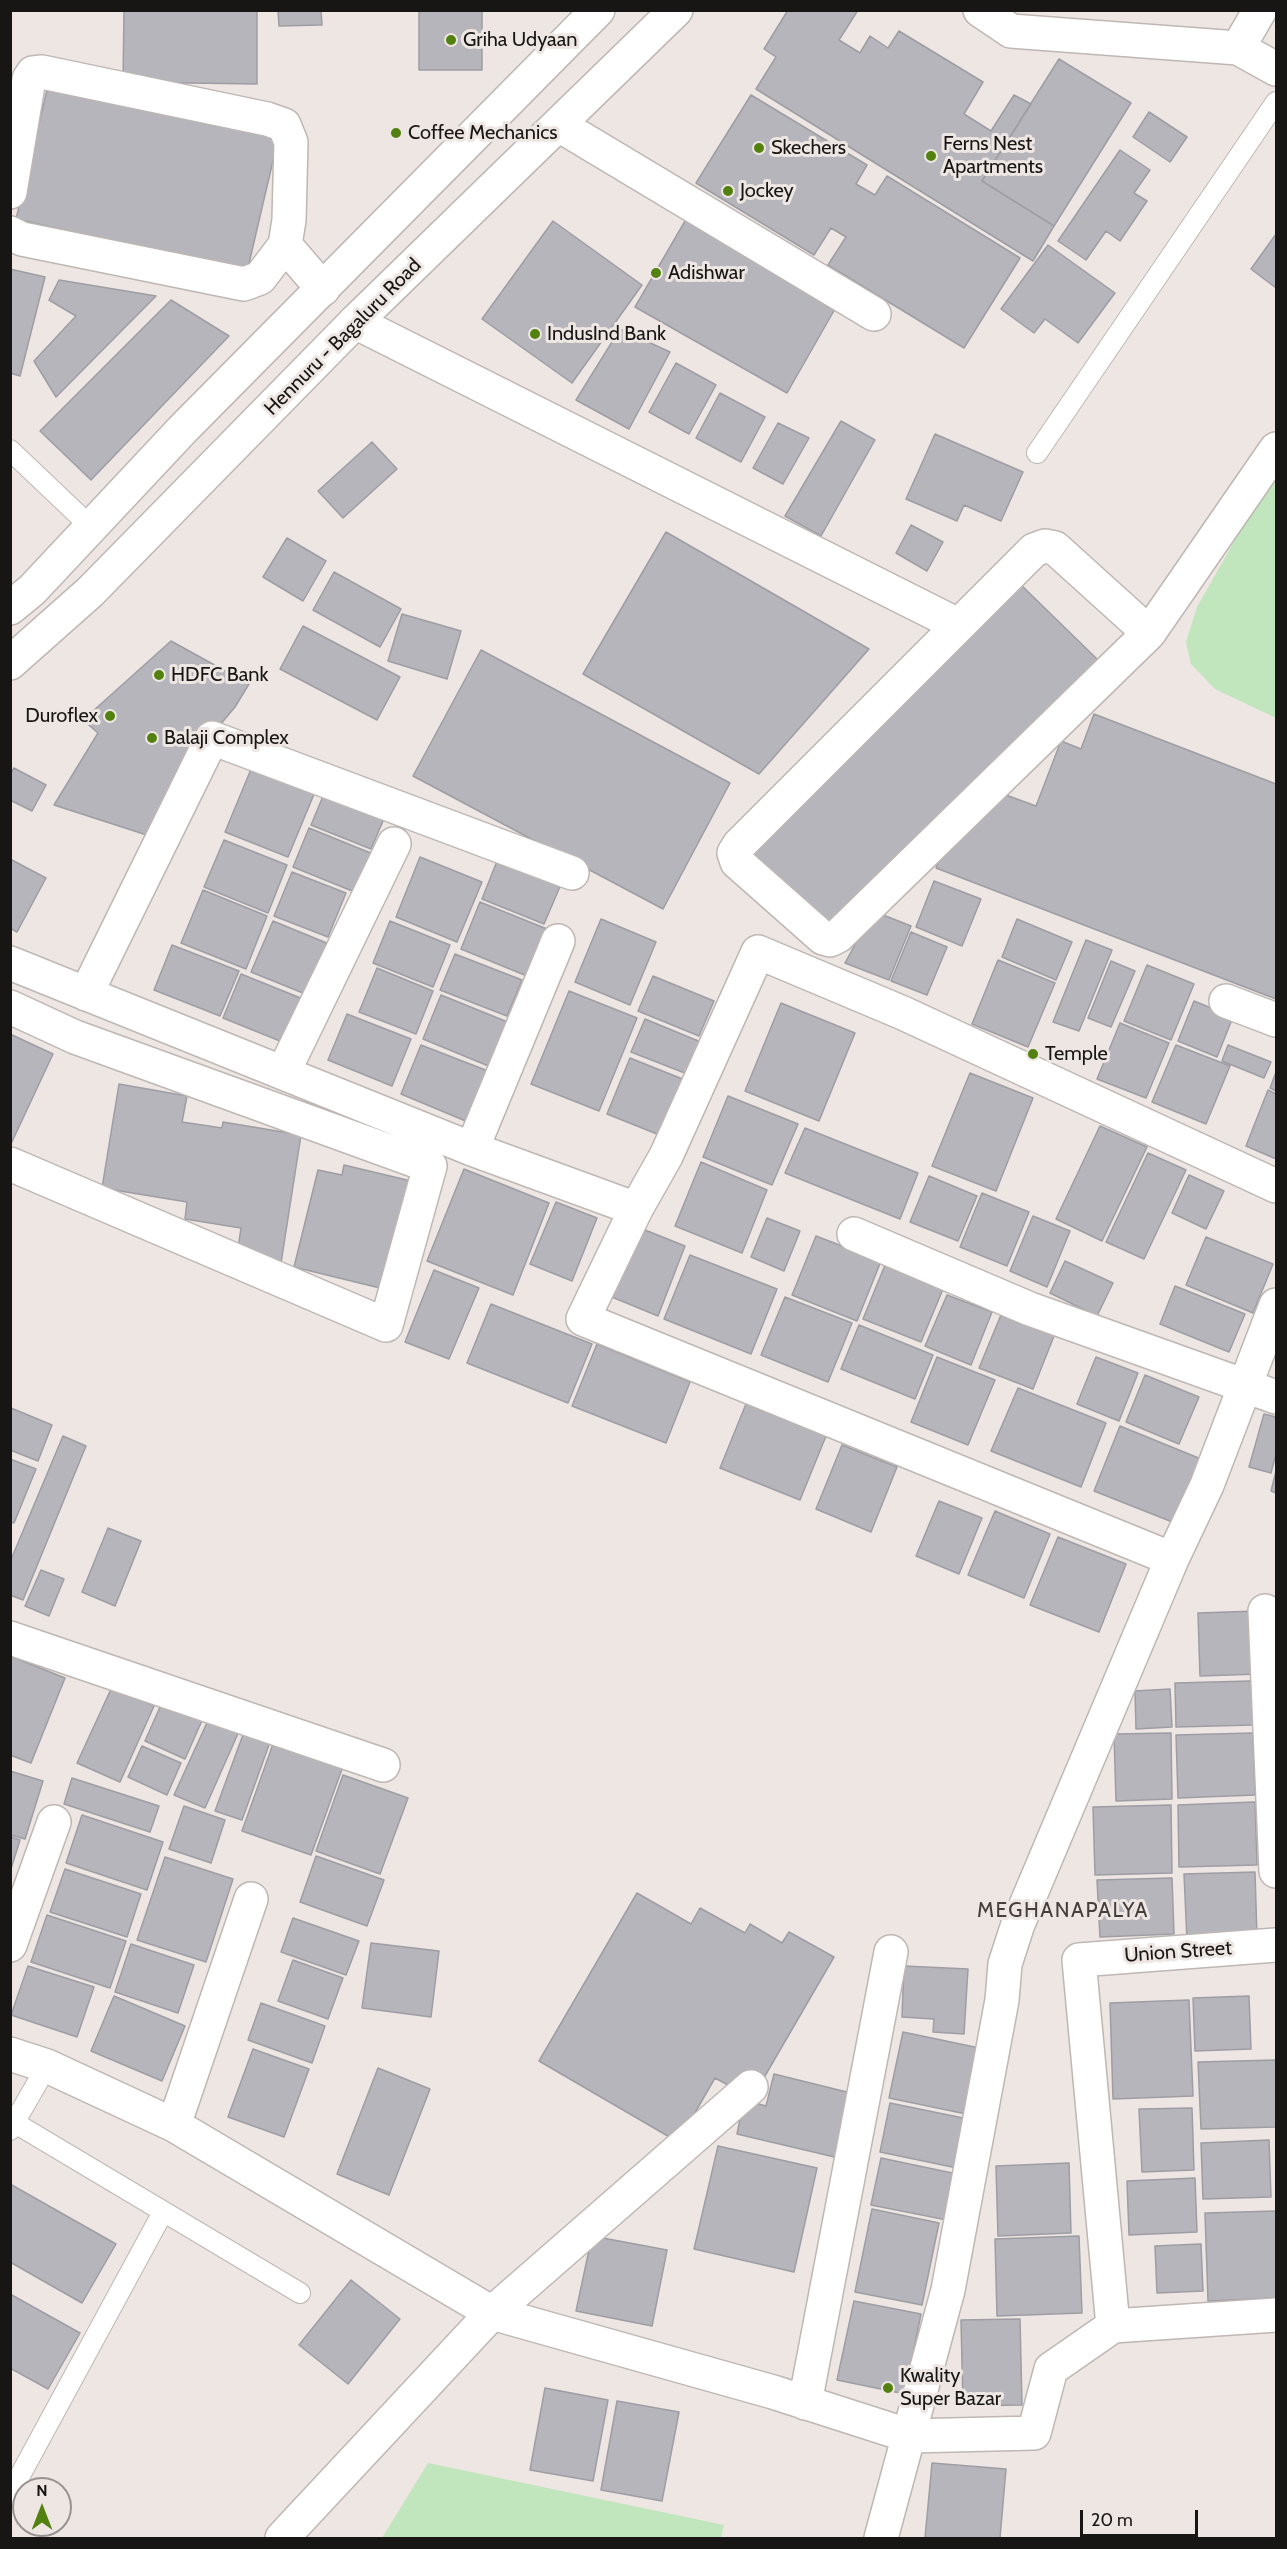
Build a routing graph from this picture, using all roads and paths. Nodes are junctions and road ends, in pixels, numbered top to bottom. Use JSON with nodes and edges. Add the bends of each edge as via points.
{"nodes":[{"id":1,"x":676,"y":10,"type":"edge"},
{"id":2,"x":980,"y":10,"type":"edge"},
{"id":3,"x":1260,"y":10,"type":"edge"},
{"id":4,"x":591,"y":15,"type":"edge"},
{"id":5,"x":1238,"y":48,"type":"junction"},
{"id":6,"x":1273,"y":60,"type":"edge"},
{"id":7,"x":1276,"y":102,"type":"edge"},
{"id":8,"x":559,"y":125,"type":"junction"},
{"id":9,"x":10,"y":192,"type":"edge"},
{"id":10,"x":10,"y":233,"type":"edge"},
{"id":11,"x":285,"y":245,"type":"junction"},
{"id":12,"x":323,"y":289,"type":"junction"},
{"id":13,"x":874,"y":314,"type":"dead end"},
{"id":14,"x":355,"y":322,"type":"junction"},
{"id":15,"x":1276,"y":449,"type":"edge"},
{"id":16,"x":10,"y":450,"type":"edge"},
{"id":17,"x":1037,"y":453,"type":"dead end"},
{"id":18,"x":91,"y":527,"type":"junction"},
{"id":19,"x":10,"y":608,"type":"edge"},
{"id":20,"x":958,"y":625,"type":"junction"},
{"id":21,"x":1149,"y":633,"type":"junction"},
{"id":22,"x":10,"y":663,"type":"edge"},
{"id":23,"x":394,"y":844,"type":"dead end"},
{"id":24,"x":572,"y":873,"type":"dead end"},
{"id":25,"x":558,"y":941,"type":"dead end"},
{"id":26,"x":10,"y":963,"type":"edge"},
{"id":27,"x":86,"y":994,"type":"junction"},
{"id":28,"x":1226,"y":1001,"type":"dead end"},
{"id":29,"x":10,"y":1007,"type":"edge"},
{"id":30,"x":1276,"y":1020,"type":"edge"},
{"id":31,"x":284,"y":1073,"type":"junction"},
{"id":32,"x":472,"y":1149,"type":"junction"},
{"id":33,"x":10,"y":1164,"type":"edge"},
{"id":34,"x":1276,"y":1186,"type":"edge"},
{"id":35,"x":636,"y":1209,"type":"junction"},
{"id":36,"x":854,"y":1234,"type":"dead end"},
{"id":37,"x":1276,"y":1305,"type":"edge"},
{"id":38,"x":1245,"y":1388,"type":"junction"},
{"id":39,"x":1276,"y":1397,"type":"edge"},
{"id":40,"x":1172,"y":1559,"type":"junction"},
{"id":41,"x":1266,"y":1611,"type":"dead end"},
{"id":42,"x":10,"y":1638,"type":"edge"},
{"id":43,"x":383,"y":1765,"type":"dead end"},
{"id":44,"x":54,"y":1822,"type":"dead end"},
{"id":45,"x":1276,"y":1871,"type":"edge"},
{"id":46,"x":251,"y":1899,"type":"dead end"},
{"id":47,"x":10,"y":1945,"type":"edge"},
{"id":48,"x":1276,"y":1945,"type":"edge"},
{"id":49,"x":891,"y":1952,"type":"dead end"},
{"id":50,"x":10,"y":2054,"type":"edge"},
{"id":51,"x":47,"y":2066,"type":"junction"},
{"id":52,"x":751,"y":2087,"type":"dead end"},
{"id":53,"x":174,"y":2125,"type":"junction"},
{"id":54,"x":13,"y":2126,"type":"edge"},
{"id":55,"x":164,"y":2212,"type":"junction"},
{"id":56,"x":300,"y":2293,"type":"dead end"},
{"id":57,"x":492,"y":2313,"type":"junction"},
{"id":58,"x":1276,"y":2315,"type":"edge"},
{"id":59,"x":1113,"y":2326,"type":"junction"},
{"id":60,"x":805,"y":2403,"type":"junction"},
{"id":61,"x":910,"y":2436,"type":"junction"},
{"id":62,"x":10,"y":2494,"type":"edge"},
{"id":63,"x":282,"y":2538,"type":"edge"},
{"id":64,"x":881,"y":2538,"type":"edge"}],
"edges":[{"from":1,"to":8,"type":"street","name":"Hennuru - Bagaluru Road"},
{"from":2,"to":5,"type":"street","via":[[1011,30]]},
{"from":3,"to":5,"type":"street"},
{"from":4,"to":12,"type":"street"},
{"from":5,"to":6,"type":"street"},
{"from":7,"to":17,"type":"lane"},
{"from":8,"to":13,"type":"street"},
{"from":8,"to":14,"type":"street","name":"Hennuru - Bagaluru Road"},
{"from":9,"to":11,"type":"street","via":[[29,79],[33,73],[42,72],[284,125],[291,142]]},
{"from":10,"to":11,"type":"street","via":[[22,239],[244,284],[260,278]]},
{"from":11,"to":12,"type":"street"},
{"from":12,"to":18,"type":"street"},
{"from":14,"to":20,"type":"street"},
{"from":14,"to":22,"type":"street","name":"Hennuru - Bagaluru Road","via":[[90,591]]},
{"from":15,"to":21,"type":"street"},
{"from":16,"to":18,"type":"lane"},
{"from":18,"to":19,"type":"street"},
{"from":20,"to":21,"type":"street","via":[[1034,550],[1045,546],[1055,548]]},
{"from":20,"to":21,"type":"street","via":[[734,853],[737,862],[823,938],[838,936]]},
{"from":23,"to":31,"type":"street"},
{"from":24,"to":27,"type":"street","via":[[212,738]]},
{"from":25,"to":32,"type":"street"},
{"from":26,"to":27,"type":"street"},
{"from":27,"to":31,"type":"street"},
{"from":28,"to":30,"type":"street"},
{"from":29,"to":33,"type":"street","via":[[75,1037],[430,1166],[386,1325]]},
{"from":31,"to":32,"type":"street"},
{"from":32,"to":35,"type":"street"},
{"from":34,"to":35,"type":"street","via":[[903,1013],[758,952],[666,1156]]},
{"from":35,"to":40,"type":"street","via":[[583,1319]]},
{"from":36,"to":38,"type":"street","via":[[1030,1309]]},
{"from":37,"to":38,"type":"street"},
{"from":38,"to":39,"type":"street"},
{"from":38,"to":40,"type":"street","via":[[1207,1485]]},
{"from":40,"to":61,"type":"street","via":[[1018,1924],[1005,1964],[999,2022],[948,2290]]},
{"from":41,"to":45,"type":"street"},
{"from":42,"to":43,"type":"street"},
{"from":44,"to":47,"type":"street"},
{"from":46,"to":53,"type":"street"},
{"from":48,"to":59,"type":"street","name":"Union Street","via":[[1079,1960]]},
{"from":49,"to":60,"type":"street"},
{"from":50,"to":51,"type":"street"},
{"from":51,"to":53,"type":"street"},
{"from":51,"to":54,"type":"lane"},
{"from":52,"to":57,"type":"street"},
{"from":53,"to":57,"type":"street"},
{"from":54,"to":55,"type":"lane"},
{"from":55,"to":56,"type":"lane"},
{"from":55,"to":62,"type":"lane"},
{"from":57,"to":60,"type":"street"},
{"from":57,"to":63,"type":"street"},
{"from":58,"to":59,"type":"street"},
{"from":59,"to":61,"type":"street","via":[[1051,2369],[1034,2433]]},
{"from":60,"to":61,"type":"street"},
{"from":61,"to":64,"type":"street"}]}
